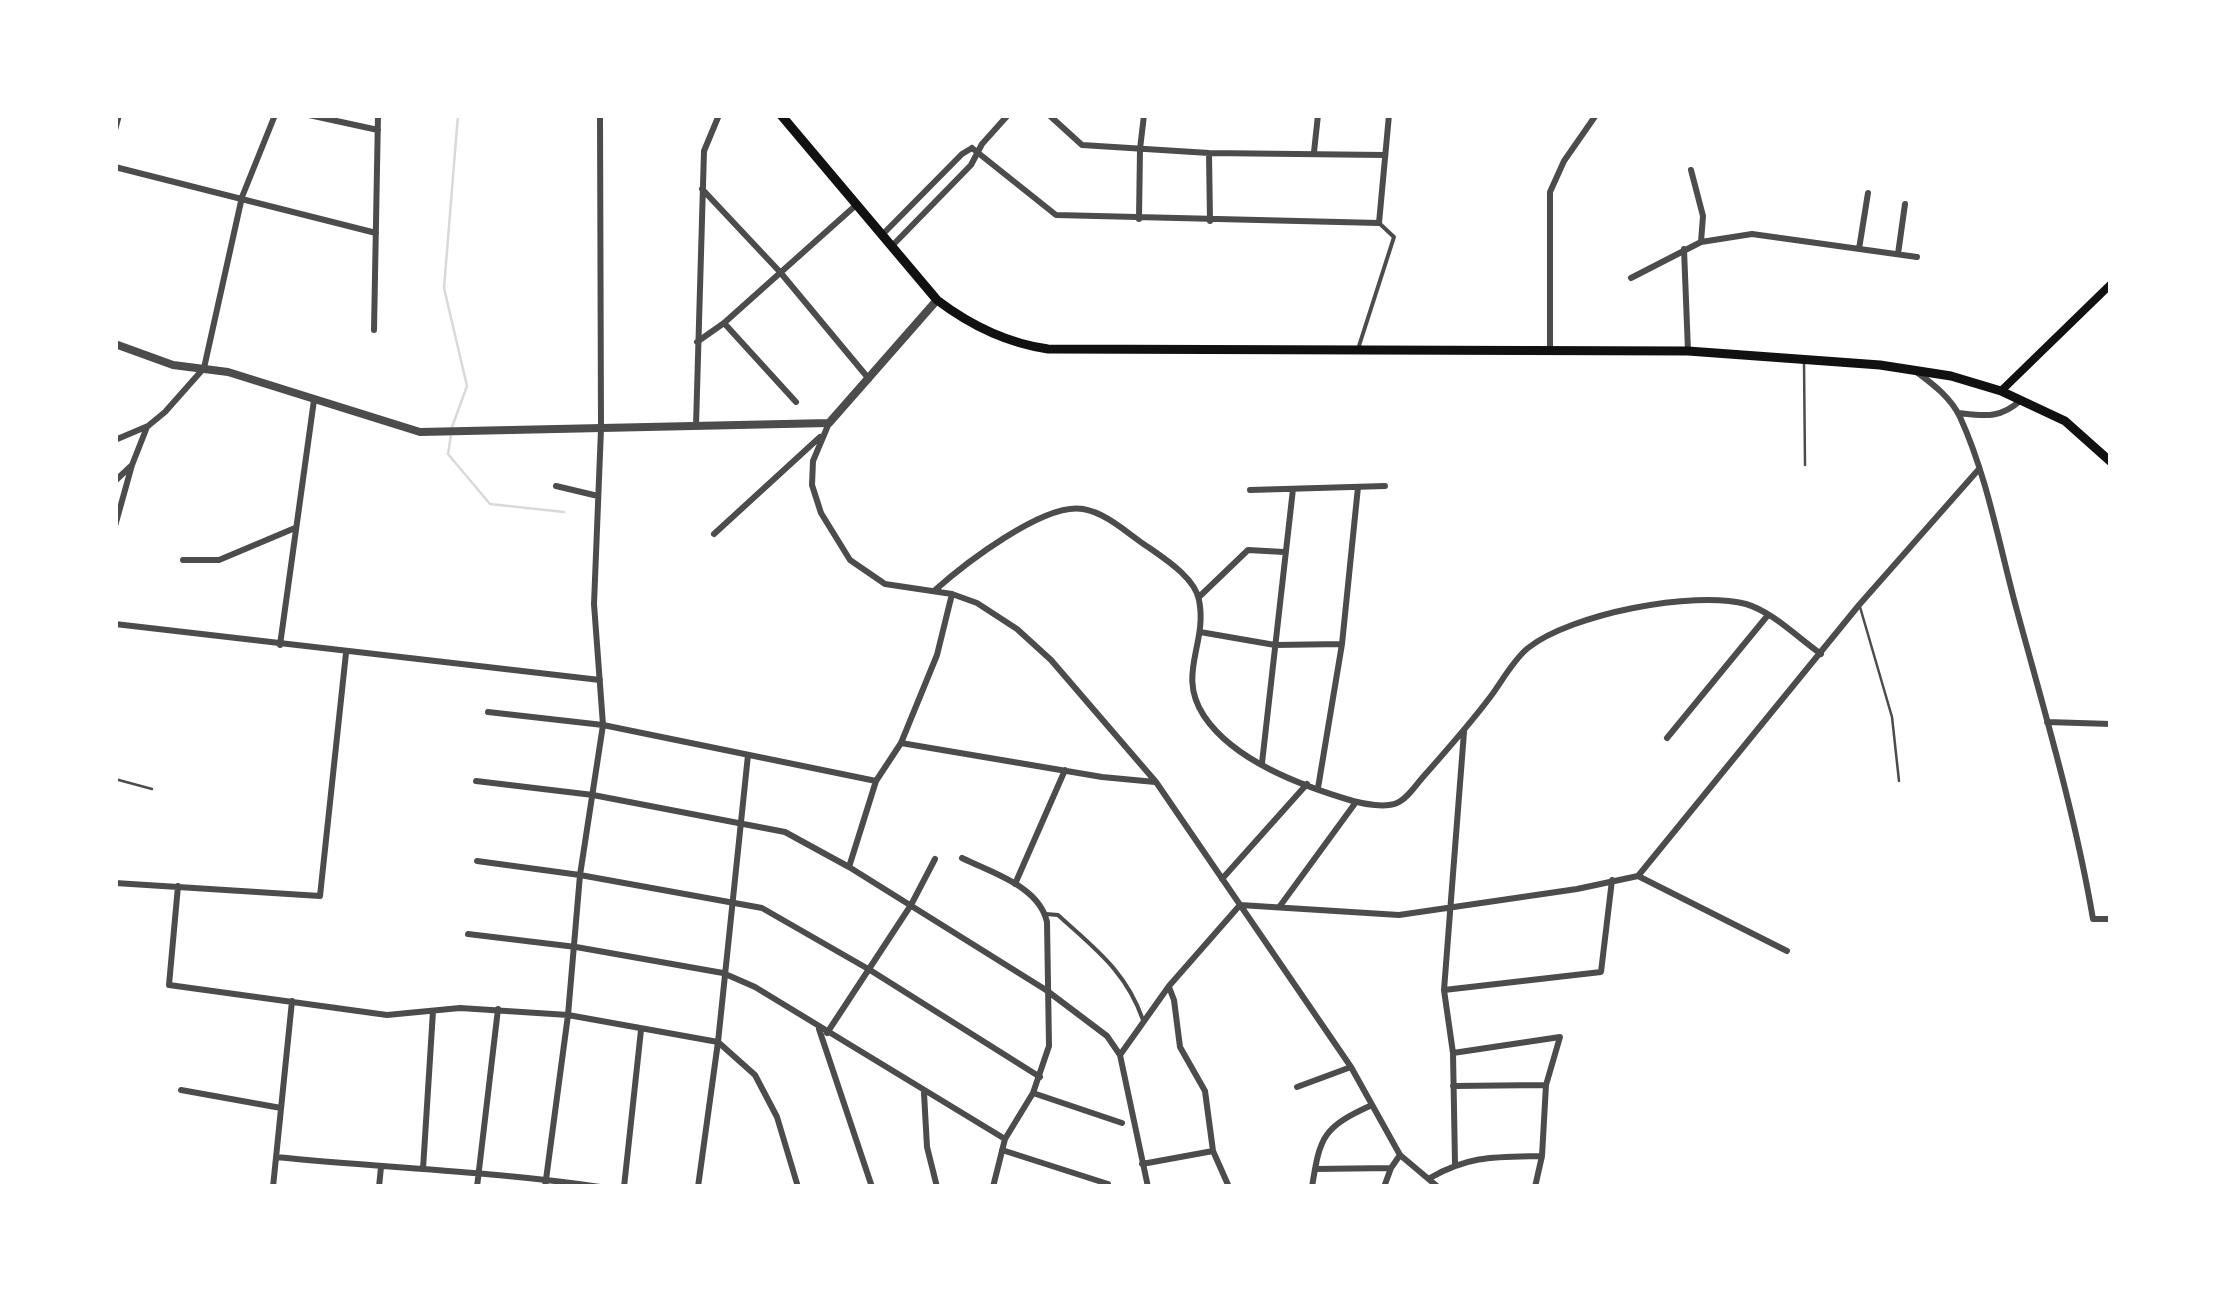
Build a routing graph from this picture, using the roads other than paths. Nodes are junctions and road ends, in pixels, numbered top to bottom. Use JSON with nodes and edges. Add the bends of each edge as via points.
{"nodes":[{"id":1,"x":118,"y":115,"type":"edge"},
{"id":2,"x":275,"y":115,"type":"edge"},
{"id":3,"x":309,"y":115,"type":"edge"},
{"id":4,"x":378,"y":115,"type":"edge"},
{"id":5,"x":600,"y":115,"type":"edge"},
{"id":6,"x":718,"y":115,"type":"edge"},
{"id":7,"x":1008,"y":115,"type":"edge"},
{"id":8,"x":1049,"y":115,"type":"edge"},
{"id":9,"x":1144,"y":115,"type":"edge"},
{"id":10,"x":1318,"y":115,"type":"edge"},
{"id":11,"x":1388,"y":115,"type":"edge"},
{"id":12,"x":1596,"y":115,"type":"edge"},
{"id":13,"x":785,"y":117,"type":"edge"},
{"id":14,"x":115,"y":130,"type":"edge"},
{"id":15,"x":378,"y":130,"type":"junction"},
{"id":16,"x":1140,"y":149,"type":"junction"},
{"id":17,"x":974,"y":150,"type":"junction"},
{"id":18,"x":1314,"y":152,"type":"junction"},
{"id":19,"x":1209,"y":153,"type":"junction"},
{"id":20,"x":1384,"y":155,"type":"junction"},
{"id":21,"x":115,"y":166,"type":"edge"},
{"id":22,"x":1691,"y":170,"type":"dead end"},
{"id":23,"x":929,"y":187,"type":"junction"},
{"id":24,"x":702,"y":188,"type":"junction"},
{"id":25,"x":1868,"y":193,"type":"dead end"},
{"id":26,"x":242,"y":197,"type":"junction"},
{"id":27,"x":940,"y":198,"type":"junction"},
{"id":28,"x":1905,"y":204,"type":"dead end"},
{"id":29,"x":855,"y":206,"type":"junction"},
{"id":30,"x":1139,"y":219,"type":"junction"},
{"id":31,"x":1210,"y":221,"type":"junction"},
{"id":32,"x":1378,"y":223,"type":"junction"},
{"id":33,"x":376,"y":232,"type":"junction"},
{"id":34,"x":882,"y":235,"type":"junction"},
{"id":35,"x":1701,"y":242,"type":"junction"},
{"id":36,"x":891,"y":247,"type":"junction"},
{"id":37,"x":1684,"y":248,"type":"junction"},
{"id":38,"x":1859,"y":248,"type":"junction"},
{"id":39,"x":1898,"y":254,"type":"junction"},
{"id":40,"x":1918,"y":257,"type":"dead end"},
{"id":41,"x":780,"y":272,"type":"junction"},
{"id":42,"x":1631,"y":278,"type":"dead end"},
{"id":43,"x":2111,"y":284,"type":"edge"},
{"id":44,"x":937,"y":300,"type":"junction"},
{"id":45,"x":724,"y":323,"type":"junction"},
{"id":46,"x":374,"y":330,"type":"dead end"},
{"id":47,"x":697,"y":342,"type":"junction"},
{"id":48,"x":115,"y":344,"type":"edge"},
{"id":49,"x":1358,"y":350,"type":"junction"},
{"id":50,"x":1550,"y":350,"type":"junction"},
{"id":51,"x":1688,"y":351,"type":"junction"},
{"id":52,"x":1804,"y":360,"type":"junction"},
{"id":53,"x":204,"y":368,"type":"junction"},
{"id":54,"x":1914,"y":368,"type":"junction"},
{"id":55,"x":870,"y":380,"type":"junction"},
{"id":56,"x":2001,"y":391,"type":"junction"},
{"id":57,"x":314,"y":400,"type":"junction"},
{"id":58,"x":2021,"y":400,"type":"junction"},
{"id":59,"x":796,"y":402,"type":"dead end"},
{"id":60,"x":1959,"y":413,"type":"junction"},
{"id":61,"x":829,"y":423,"type":"junction"},
{"id":62,"x":148,"y":426,"type":"junction"},
{"id":63,"x":696,"y":426,"type":"junction"},
{"id":64,"x":600,"y":429,"type":"junction"},
{"id":65,"x":823,"y":435,"type":"junction"},
{"id":66,"x":115,"y":440,"type":"edge"},
{"id":67,"x":2111,"y":462,"type":"edge"},
{"id":68,"x":132,"y":465,"type":"junction"},
{"id":69,"x":1805,"y":465,"type":"dead end"},
{"id":70,"x":1979,"y":469,"type":"junction"},
{"id":71,"x":115,"y":481,"type":"edge"},
{"id":72,"x":556,"y":486,"type":"dead end"},
{"id":73,"x":1385,"y":486,"type":"dead end"},
{"id":74,"x":1358,"y":487,"type":"junction"},
{"id":75,"x":1293,"y":489,"type":"junction"},
{"id":76,"x":1250,"y":490,"type":"dead end"},
{"id":77,"x":598,"y":496,"type":"junction"},
{"id":78,"x":115,"y":526,"type":"edge"},
{"id":79,"x":296,"y":528,"type":"junction"},
{"id":80,"x":714,"y":534,"type":"dead end"},
{"id":81,"x":1284,"y":552,"type":"junction"},
{"id":82,"x":183,"y":560,"type":"dead end"},
{"id":83,"x":934,"y":591,"type":"junction"},
{"id":84,"x":952,"y":594,"type":"junction"},
{"id":85,"x":1199,"y":596,"type":"junction"},
{"id":86,"x":1860,"y":605,"type":"junction"},
{"id":87,"x":1768,"y":615,"type":"junction"},
{"id":88,"x":115,"y":624,"type":"edge"},
{"id":89,"x":1200,"y":632,"type":"junction"},
{"id":90,"x":1342,"y":644,"type":"junction"},
{"id":91,"x":280,"y":645,"type":"junction"},
{"id":92,"x":1275,"y":645,"type":"junction"},
{"id":93,"x":346,"y":653,"type":"junction"},
{"id":94,"x":1821,"y":654,"type":"junction"},
{"id":95,"x":600,"y":680,"type":"junction"},
{"id":96,"x":488,"y":712,"type":"dead end"},
{"id":97,"x":2048,"y":722,"type":"junction"},
{"id":98,"x":2111,"y":724,"type":"edge"},
{"id":99,"x":603,"y":725,"type":"junction"},
{"id":100,"x":1464,"y":732,"type":"junction"},
{"id":101,"x":1667,"y":738,"type":"dead end"},
{"id":102,"x":901,"y":743,"type":"junction"},
{"id":103,"x":748,"y":755,"type":"junction"},
{"id":104,"x":1262,"y":763,"type":"junction"},
{"id":105,"x":1065,"y":770,"type":"junction"},
{"id":106,"x":115,"y":779,"type":"edge"},
{"id":107,"x":476,"y":781,"type":"dead end"},
{"id":108,"x":876,"y":781,"type":"junction"},
{"id":109,"x":1899,"y":781,"type":"dead end"},
{"id":110,"x":1156,"y":782,"type":"junction"},
{"id":111,"x":1307,"y":784,"type":"junction"},
{"id":112,"x":152,"y":788,"type":"dead end"},
{"id":113,"x":1318,"y":788,"type":"junction"},
{"id":114,"x":593,"y":795,"type":"junction"},
{"id":115,"x":1356,"y":802,"type":"junction"},
{"id":116,"x":740,"y":824,"type":"junction"},
{"id":117,"x":962,"y":858,"type":"dead end"},
{"id":118,"x":935,"y":859,"type":"dead end"},
{"id":119,"x":477,"y":861,"type":"dead end"},
{"id":120,"x":849,"y":866,"type":"junction"},
{"id":121,"x":580,"y":874,"type":"junction"},
{"id":122,"x":1638,"y":876,"type":"junction"},
{"id":123,"x":1222,"y":880,"type":"junction"},
{"id":124,"x":1612,"y":880,"type":"junction"},
{"id":125,"x":115,"y":883,"type":"edge"},
{"id":126,"x":1015,"y":884,"type":"junction"},
{"id":127,"x":178,"y":886,"type":"junction"},
{"id":128,"x":734,"y":901,"type":"junction"},
{"id":129,"x":912,"y":905,"type":"junction"},
{"id":130,"x":1240,"y":905,"type":"junction"},
{"id":131,"x":1280,"y":907,"type":"junction"},
{"id":132,"x":1451,"y":909,"type":"junction"},
{"id":133,"x":1046,"y":914,"type":"junction"},
{"id":134,"x":2111,"y":920,"type":"edge"},
{"id":135,"x":468,"y":934,"type":"dead end"},
{"id":136,"x":576,"y":947,"type":"junction"},
{"id":137,"x":1787,"y":950,"type":"dead end"},
{"id":138,"x":870,"y":970,"type":"junction"},
{"id":139,"x":723,"y":973,"type":"junction"},
{"id":140,"x":1169,"y":986,"type":"junction"},
{"id":141,"x":1046,"y":990,"type":"junction"},
{"id":142,"x":1444,"y":990,"type":"junction"},
{"id":143,"x":292,"y":1001,"type":"junction"},
{"id":144,"x":498,"y":1009,"type":"junction"},
{"id":145,"x":434,"y":1011,"type":"junction"},
{"id":146,"x":568,"y":1015,"type":"junction"},
{"id":147,"x":1143,"y":1020,"type":"junction"},
{"id":148,"x":818,"y":1028,"type":"junction"},
{"id":149,"x":640,"y":1030,"type":"junction"},
{"id":150,"x":827,"y":1033,"type":"junction"},
{"id":151,"x":718,"y":1042,"type":"junction"},
{"id":152,"x":1453,"y":1053,"type":"junction"},
{"id":153,"x":1120,"y":1056,"type":"junction"},
{"id":154,"x":1351,"y":1067,"type":"junction"},
{"id":155,"x":1040,"y":1078,"type":"junction"},
{"id":156,"x":1546,"y":1085,"type":"junction"},
{"id":157,"x":1453,"y":1086,"type":"junction"},
{"id":158,"x":1296,"y":1087,"type":"dead end"},
{"id":159,"x":181,"y":1090,"type":"dead end"},
{"id":160,"x":924,"y":1092,"type":"junction"},
{"id":161,"x":1034,"y":1092,"type":"junction"},
{"id":162,"x":1372,"y":1106,"type":"junction"},
{"id":163,"x":281,"y":1108,"type":"junction"},
{"id":164,"x":1122,"y":1122,"type":"dead end"},
{"id":165,"x":1005,"y":1139,"type":"junction"},
{"id":166,"x":1002,"y":1150,"type":"junction"},
{"id":167,"x":1213,"y":1151,"type":"junction"},
{"id":168,"x":1400,"y":1154,"type":"junction"},
{"id":169,"x":1542,"y":1156,"type":"junction"},
{"id":170,"x":276,"y":1157,"type":"junction"},
{"id":171,"x":1142,"y":1164,"type":"junction"},
{"id":172,"x":1454,"y":1164,"type":"junction"},
{"id":173,"x":381,"y":1167,"type":"junction"},
{"id":174,"x":1391,"y":1168,"type":"junction"},
{"id":175,"x":423,"y":1169,"type":"junction"},
{"id":176,"x":1315,"y":1169,"type":"junction"},
{"id":177,"x":480,"y":1171,"type":"junction"},
{"id":178,"x":1430,"y":1178,"type":"junction"},
{"id":179,"x":546,"y":1183,"type":"edge"},
{"id":180,"x":1108,"y":1184,"type":"dead end"},
{"id":181,"x":273,"y":1187,"type":"edge"},
{"id":182,"x":379,"y":1187,"type":"edge"},
{"id":183,"x":477,"y":1187,"type":"edge"},
{"id":184,"x":600,"y":1187,"type":"edge"},
{"id":185,"x":624,"y":1187,"type":"edge"},
{"id":186,"x":698,"y":1187,"type":"edge"},
{"id":187,"x":798,"y":1187,"type":"edge"},
{"id":188,"x":872,"y":1187,"type":"edge"},
{"id":189,"x":937,"y":1187,"type":"edge"},
{"id":190,"x":993,"y":1187,"type":"edge"},
{"id":191,"x":1148,"y":1187,"type":"edge"},
{"id":192,"x":1229,"y":1187,"type":"edge"},
{"id":193,"x":1312,"y":1187,"type":"edge"},
{"id":194,"x":1384,"y":1187,"type":"edge"},
{"id":195,"x":1438,"y":1187,"type":"edge"},
{"id":196,"x":1534,"y":1187,"type":"edge"}],
"edges":[{"from":1,"to":14,"type":"street"},
{"from":2,"to":26,"type":"street"},
{"from":3,"to":15,"type":"street"},
{"from":4,"to":15,"type":"street"},
{"from":5,"to":64,"type":"street"},
{"from":6,"to":24,"type":"street","via":[[704,151]]},
{"from":7,"to":17,"type":"street"},
{"from":8,"to":16,"type":"street","via":[[1082,144]]},
{"from":9,"to":16,"type":"street"},
{"from":10,"to":18,"type":"street"},
{"from":11,"to":20,"type":"street"},
{"from":12,"to":50,"type":"street","via":[[1550,192]]},
{"from":13,"to":29,"type":"main road"},
{"from":15,"to":33,"type":"street"},
{"from":16,"to":19,"type":"street"},
{"from":16,"to":30,"type":"street"},
{"from":17,"to":23,"type":"street"},
{"from":17,"to":27,"type":"street","via":[[971,165]]},
{"from":17,"to":30,"type":"street","via":[[1056,215]]},
{"from":18,"to":19,"type":"street"},
{"from":18,"to":20,"type":"street"},
{"from":19,"to":31,"type":"street"},
{"from":20,"to":32,"type":"street"},
{"from":21,"to":26,"type":"street"},
{"from":22,"to":35,"type":"street"},
{"from":23,"to":27,"type":"street"},
{"from":23,"to":34,"type":"street"},
{"from":24,"to":41,"type":"street"},
{"from":24,"to":47,"type":"street"},
{"from":25,"to":38,"type":"street"},
{"from":26,"to":33,"type":"street"},
{"from":26,"to":53,"type":"street"},
{"from":27,"to":36,"type":"street"},
{"from":28,"to":39,"type":"street"},
{"from":29,"to":34,"type":"main road"},
{"from":29,"to":41,"type":"street"},
{"from":30,"to":31,"type":"street"},
{"from":31,"to":32,"type":"street"},
{"from":32,"to":49,"type":"street","via":[[1394,237]]},
{"from":33,"to":46,"type":"street"},
{"from":34,"to":36,"type":"main road"},
{"from":35,"to":37,"type":"street"},
{"from":35,"to":38,"type":"street","via":[[1752,234]]},
{"from":36,"to":44,"type":"main road"},
{"from":37,"to":42,"type":"street"},
{"from":37,"to":51,"type":"street"},
{"from":38,"to":39,"type":"street"},
{"from":39,"to":40,"type":"street"},
{"from":41,"to":45,"type":"street"},
{"from":41,"to":55,"type":"street"},
{"from":43,"to":56,"type":"main road"},
{"from":44,"to":49,"type":"main road","via":[[999,336],[1048,349]]},
{"from":44,"to":55,"type":"street"},
{"from":45,"to":47,"type":"street"},
{"from":45,"to":59,"type":"street"},
{"from":47,"to":63,"type":"street"},
{"from":48,"to":53,"type":"street","via":[[172,365]]},
{"from":49,"to":50,"type":"main road"},
{"from":50,"to":51,"type":"main road"},
{"from":51,"to":52,"type":"main road"},
{"from":52,"to":54,"type":"main road"},
{"from":52,"to":69,"type":"lane"},
{"from":53,"to":57,"type":"street"},
{"from":53,"to":62,"type":"street"},
{"from":54,"to":56,"type":"main road"},
{"from":54,"to":60,"type":"street"},
{"from":55,"to":61,"type":"street"},
{"from":56,"to":58,"type":"main road"},
{"from":57,"to":64,"type":"street","via":[[420,432]]},
{"from":57,"to":79,"type":"street"},
{"from":58,"to":60,"type":"street","via":[[1995,417]]},
{"from":58,"to":67,"type":"main road","via":[[2065,420]]},
{"from":60,"to":70,"type":"street"},
{"from":61,"to":63,"type":"street"},
{"from":61,"to":65,"type":"street"},
{"from":62,"to":66,"type":"street"},
{"from":62,"to":68,"type":"street"},
{"from":63,"to":64,"type":"street"},
{"from":64,"to":77,"type":"street"},
{"from":65,"to":80,"type":"street"},
{"from":65,"to":83,"type":"street","via":[[812,461],[812,485],[850,560],[885,584]]},
{"from":68,"to":71,"type":"street"},
{"from":68,"to":78,"type":"street"},
{"from":70,"to":86,"type":"street"},
{"from":70,"to":97,"type":"street"},
{"from":72,"to":77,"type":"street"},
{"from":73,"to":74,"type":"street"},
{"from":74,"to":75,"type":"street"},
{"from":74,"to":90,"type":"street"},
{"from":75,"to":76,"type":"street"},
{"from":75,"to":81,"type":"street"},
{"from":77,"to":95,"type":"street","via":[[594,604]]},
{"from":79,"to":82,"type":"street","via":[[218,560]]},
{"from":79,"to":91,"type":"street"},
{"from":81,"to":85,"type":"street","via":[[1248,550]]},
{"from":81,"to":92,"type":"street"},
{"from":83,"to":84,"type":"street"},
{"from":83,"to":85,"type":"street","via":[[966,562],[1044,517],[1081,508],[1168,561]]},
{"from":84,"to":102,"type":"street","via":[[937,656]]},
{"from":84,"to":110,"type":"street","via":[[1017,629],[1052,660]]},
{"from":85,"to":89,"type":"street"},
{"from":86,"to":94,"type":"street"},
{"from":86,"to":109,"type":"lane","via":[[1892,717]]},
{"from":87,"to":94,"type":"street"},
{"from":87,"to":100,"type":"street","via":[[1716,599],[1609,613],[1570,627],[1527,649]]},
{"from":87,"to":101,"type":"street"},
{"from":88,"to":91,"type":"street"},
{"from":89,"to":92,"type":"street"},
{"from":89,"to":104,"type":"street","via":[[1192,694],[1230,746]]},
{"from":90,"to":92,"type":"street"},
{"from":90,"to":113,"type":"street"},
{"from":91,"to":93,"type":"street"},
{"from":92,"to":104,"type":"street"},
{"from":93,"to":95,"type":"street"},
{"from":93,"to":127,"type":"street","via":[[320,896]]},
{"from":94,"to":122,"type":"street"},
{"from":95,"to":99,"type":"street"},
{"from":96,"to":99,"type":"street"},
{"from":97,"to":98,"type":"street"},
{"from":97,"to":134,"type":"street","via":[[2093,919]]},
{"from":99,"to":103,"type":"street"},
{"from":99,"to":114,"type":"street"},
{"from":100,"to":115,"type":"street","via":[[1402,801]]},
{"from":100,"to":132,"type":"street"},
{"from":102,"to":105,"type":"street"},
{"from":102,"to":108,"type":"street"},
{"from":103,"to":108,"type":"street"},
{"from":103,"to":116,"type":"street"},
{"from":104,"to":111,"type":"street"},
{"from":105,"to":110,"type":"street"},
{"from":105,"to":126,"type":"street"},
{"from":106,"to":112,"type":"lane"},
{"from":107,"to":114,"type":"street"},
{"from":108,"to":120,"type":"street"},
{"from":110,"to":123,"type":"street"},
{"from":111,"to":113,"type":"street"},
{"from":111,"to":123,"type":"street"},
{"from":113,"to":115,"type":"street"},
{"from":114,"to":116,"type":"street"},
{"from":114,"to":121,"type":"street"},
{"from":115,"to":131,"type":"street"},
{"from":116,"to":120,"type":"street","via":[[785,832]]},
{"from":116,"to":128,"type":"street"},
{"from":117,"to":126,"type":"street"},
{"from":118,"to":129,"type":"street"},
{"from":119,"to":121,"type":"street"},
{"from":120,"to":129,"type":"street"},
{"from":121,"to":128,"type":"street"},
{"from":121,"to":136,"type":"street"},
{"from":122,"to":124,"type":"street"},
{"from":122,"to":137,"type":"street"},
{"from":123,"to":130,"type":"street"},
{"from":124,"to":132,"type":"street"},
{"from":124,"to":142,"type":"street","via":[[1601,972]]},
{"from":125,"to":127,"type":"street"},
{"from":126,"to":133,"type":"street"},
{"from":127,"to":143,"type":"street","via":[[168,986]]},
{"from":128,"to":138,"type":"street","via":[[762,908]]},
{"from":128,"to":139,"type":"street"},
{"from":129,"to":138,"type":"street"},
{"from":129,"to":141,"type":"street"},
{"from":130,"to":131,"type":"street"},
{"from":130,"to":140,"type":"street"},
{"from":130,"to":154,"type":"street"},
{"from":131,"to":132,"type":"street","via":[[1398,915]]},
{"from":132,"to":142,"type":"street"},
{"from":133,"to":141,"type":"street"},
{"from":133,"to":147,"type":"street","via":[[1058,916],[1122,974]]},
{"from":135,"to":136,"type":"street"},
{"from":136,"to":139,"type":"street"},
{"from":136,"to":146,"type":"street"},
{"from":138,"to":150,"type":"street"},
{"from":138,"to":155,"type":"street"},
{"from":139,"to":148,"type":"street"},
{"from":139,"to":151,"type":"street"},
{"from":140,"to":147,"type":"street"},
{"from":140,"to":167,"type":"street","via":[[1180,1048],[1205,1091]]},
{"from":141,"to":153,"type":"street","via":[[1107,1036]]},
{"from":141,"to":155,"type":"street","via":[[1049,1046]]},
{"from":142,"to":152,"type":"street"},
{"from":143,"to":145,"type":"street","via":[[387,1015]]},
{"from":143,"to":163,"type":"street"},
{"from":144,"to":145,"type":"street"},
{"from":144,"to":146,"type":"street"},
{"from":144,"to":177,"type":"street"},
{"from":145,"to":175,"type":"street"},
{"from":146,"to":149,"type":"street"},
{"from":146,"to":179,"type":"street"},
{"from":147,"to":153,"type":"street"},
{"from":148,"to":150,"type":"street"},
{"from":148,"to":188,"type":"street"},
{"from":149,"to":151,"type":"street"},
{"from":149,"to":185,"type":"street"},
{"from":150,"to":160,"type":"street"},
{"from":151,"to":186,"type":"street"},
{"from":151,"to":187,"type":"street","via":[[755,1075],[777,1117]]},
{"from":152,"to":156,"type":"street","via":[[1560,1036]]},
{"from":152,"to":157,"type":"street"},
{"from":153,"to":171,"type":"street"},
{"from":154,"to":158,"type":"street"},
{"from":154,"to":162,"type":"street"},
{"from":155,"to":161,"type":"street"},
{"from":156,"to":157,"type":"street"},
{"from":156,"to":169,"type":"street"},
{"from":157,"to":172,"type":"street"},
{"from":159,"to":163,"type":"street"},
{"from":160,"to":165,"type":"street"},
{"from":160,"to":189,"type":"street"},
{"from":161,"to":164,"type":"street"},
{"from":161,"to":165,"type":"street"},
{"from":162,"to":168,"type":"street"},
{"from":162,"to":176,"type":"street","via":[[1327,1133]]},
{"from":163,"to":170,"type":"street"},
{"from":165,"to":166,"type":"street"},
{"from":166,"to":180,"type":"street"},
{"from":166,"to":190,"type":"street"},
{"from":167,"to":171,"type":"street"},
{"from":167,"to":192,"type":"street"},
{"from":168,"to":174,"type":"street"},
{"from":168,"to":178,"type":"street"},
{"from":169,"to":172,"type":"street","via":[[1483,1156]]},
{"from":169,"to":196,"type":"street"},
{"from":170,"to":173,"type":"street"},
{"from":170,"to":181,"type":"street"},
{"from":171,"to":191,"type":"street"},
{"from":172,"to":178,"type":"street"},
{"from":173,"to":175,"type":"street"},
{"from":173,"to":182,"type":"street"},
{"from":174,"to":176,"type":"street"},
{"from":174,"to":194,"type":"street"},
{"from":175,"to":177,"type":"street"},
{"from":176,"to":193,"type":"street"},
{"from":177,"to":179,"type":"street"},
{"from":177,"to":183,"type":"street"},
{"from":178,"to":195,"type":"street"},
{"from":179,"to":184,"type":"street"}]}
